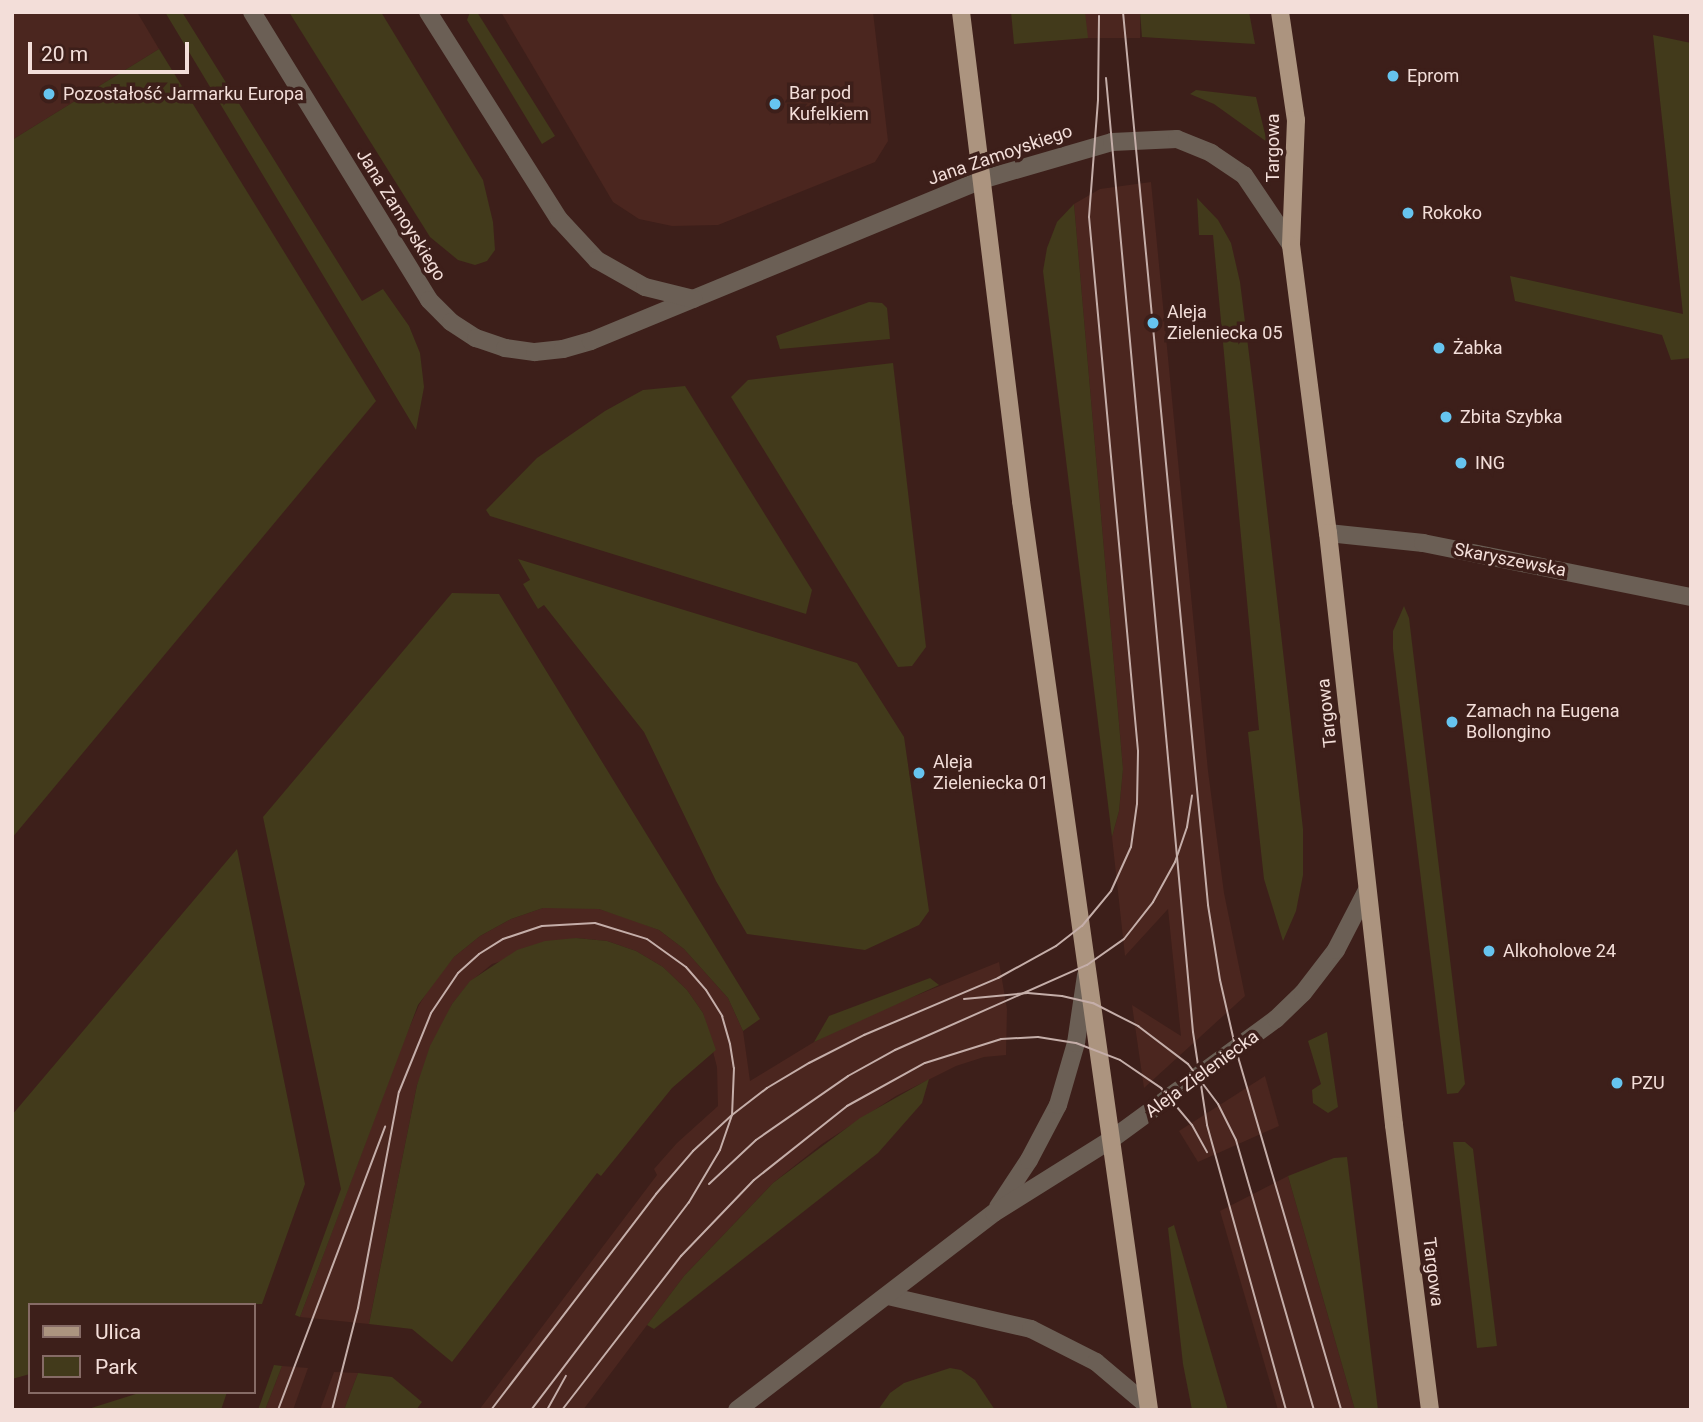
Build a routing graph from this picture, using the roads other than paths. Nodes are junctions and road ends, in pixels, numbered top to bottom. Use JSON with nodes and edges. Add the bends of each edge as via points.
{"nodes":[{"id":1,"x":252,"y":12,"type":"edge"},
{"id":2,"x":428,"y":12,"type":"edge"},
{"id":3,"x":961,"y":12,"type":"edge"},
{"id":4,"x":1280,"y":12,"type":"edge"},
{"id":5,"x":981,"y":180,"type":"junction"},
{"id":6,"x":1291,"y":245,"type":"junction"},
{"id":7,"x":694,"y":299,"type":"junction"},
{"id":8,"x":1328,"y":533,"type":"junction"},
{"id":9,"x":1691,"y":597,"type":"edge"},
{"id":10,"x":1367,"y":890,"type":"junction"},
{"id":11,"x":1087,"y":965,"type":"junction"},
{"id":12,"x":1112,"y":1139,"type":"junction"},
{"id":13,"x":994,"y":1213,"type":"junction"},
{"id":14,"x":887,"y":1296,"type":"junction"},
{"id":15,"x":1148,"y":1408,"type":"edge"},
{"id":16,"x":737,"y":1410,"type":"edge"},
{"id":17,"x":1430,"y":1410,"type":"edge"}],
"edges":[{"from":1,"to":7,"type":"street","name":"Jana Zamoyskiego","via":[[429,300],[451,322],[476,338],[535,352],[563,349]]},
{"from":2,"to":7,"type":"street","via":[[559,219],[597,260],[645,287]]},
{"from":3,"to":5,"type":"main road"},
{"from":4,"to":6,"type":"main road","name":"Targowa","via":[[1296,120]]},
{"from":5,"to":6,"type":"street","name":"Jana Zamoyskiego","via":[[1094,145],[1177,139],[1211,153],[1244,175]]},
{"from":5,"to":7,"type":"street","name":"Jana Zamoyskiego"},
{"from":5,"to":11,"type":"main road"},
{"from":6,"to":8,"type":"main road","name":"Targowa"},
{"from":8,"to":9,"type":"street","name":"Skaryszewska","via":[[1423,543]]},
{"from":8,"to":10,"type":"main road","name":"Targowa"},
{"from":10,"to":12,"type":"street","name":"Aleja Zieleniecka","via":[[1336,950],[1303,993],[1236,1050]]},
{"from":10,"to":17,"type":"main road","name":"Targowa"},
{"from":11,"to":12,"type":"main road"},
{"from":11,"to":13,"type":"street","name":"Aleja Zieleniecka","via":[[1076,1043],[1058,1105]]},
{"from":12,"to":13,"type":"street","name":"Aleja Zieleniecka"},
{"from":12,"to":15,"type":"main road"},
{"from":13,"to":14,"type":"street","name":"Aleja Zieleniecka"},
{"from":14,"to":15,"type":"street","via":[[1031,1329],[1096,1362]]},
{"from":14,"to":16,"type":"street","name":"Aleja Zieleniecka"}]}
